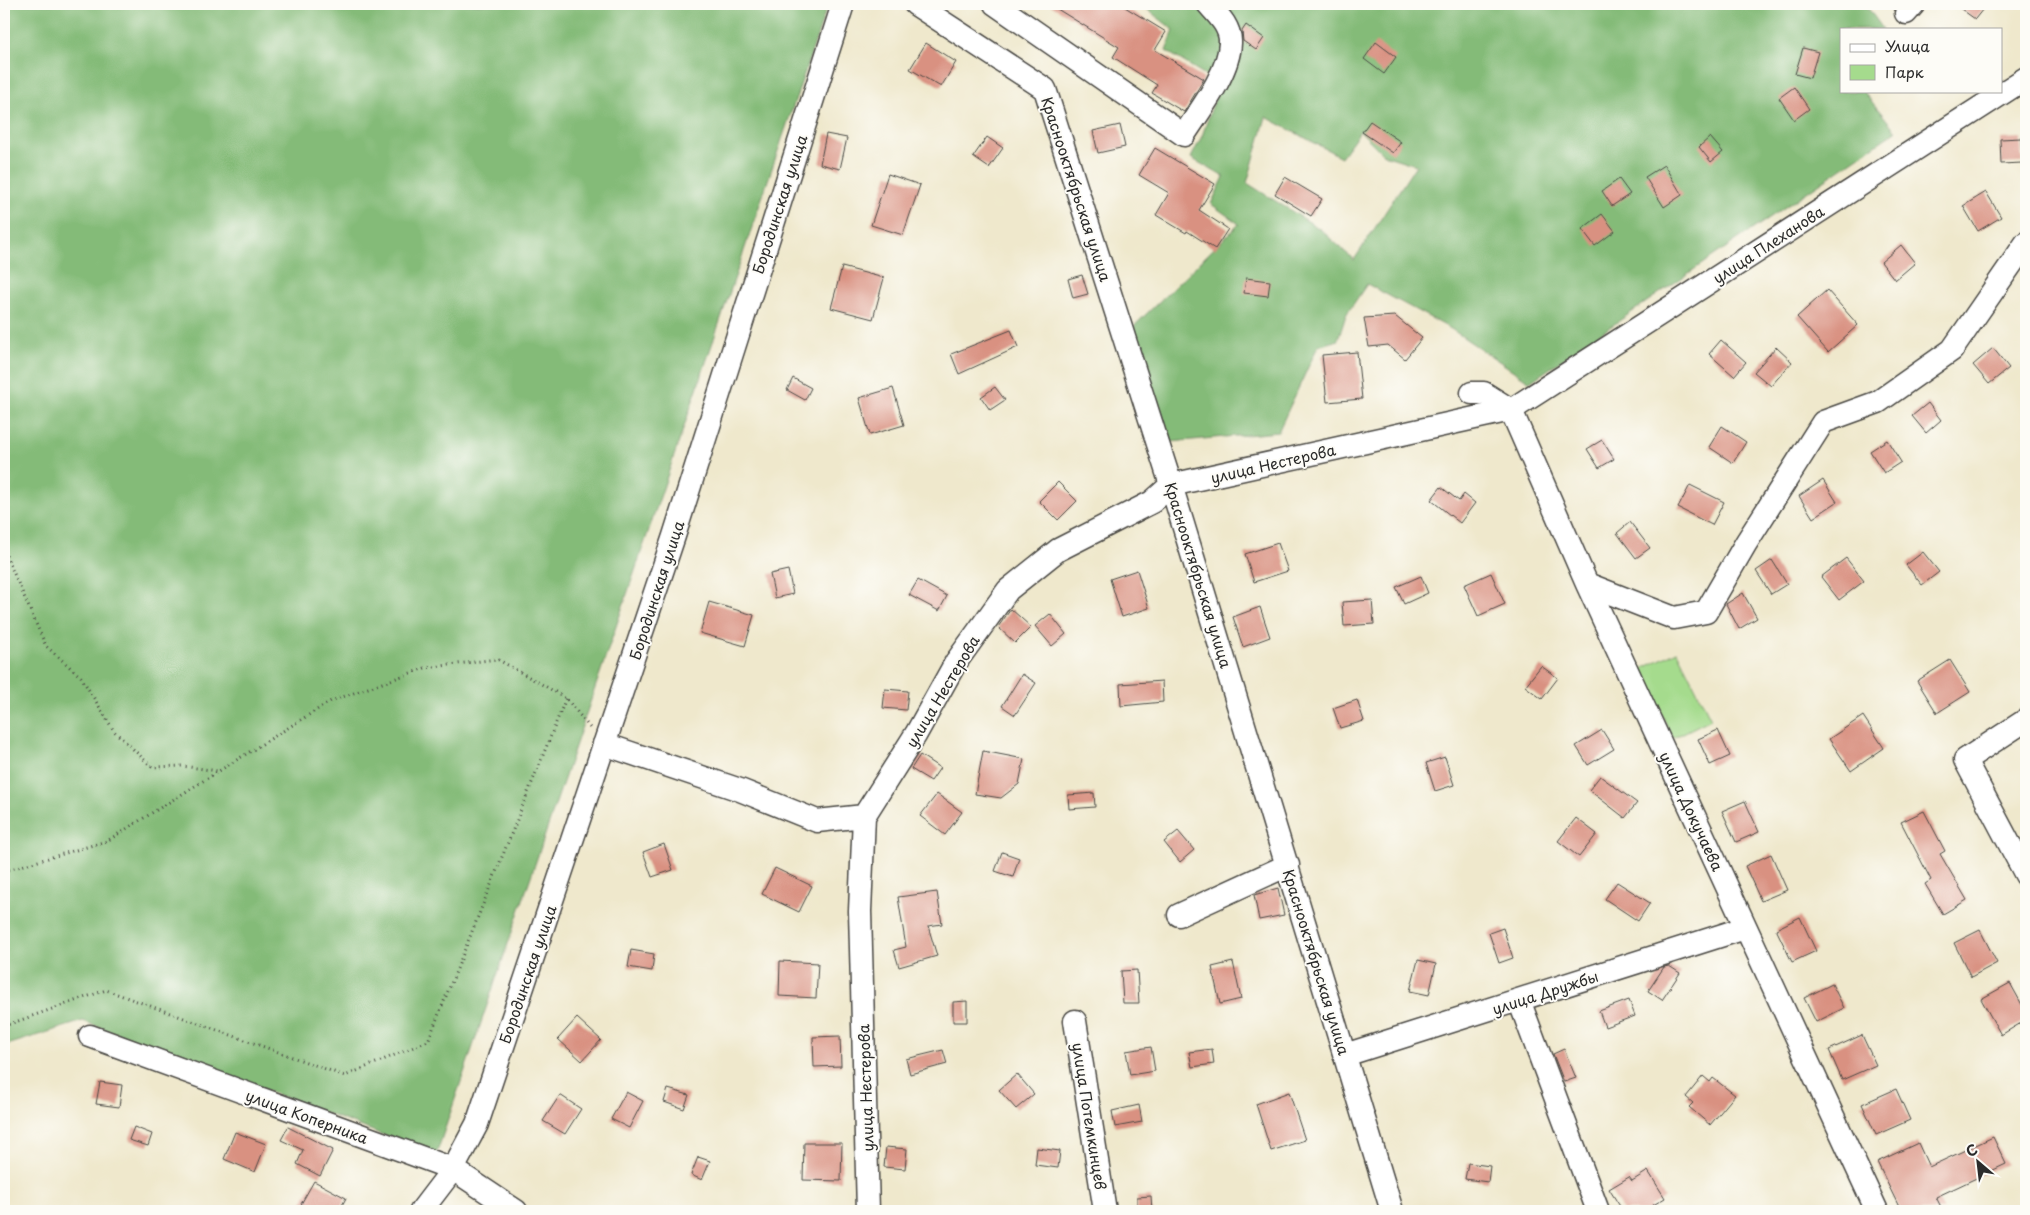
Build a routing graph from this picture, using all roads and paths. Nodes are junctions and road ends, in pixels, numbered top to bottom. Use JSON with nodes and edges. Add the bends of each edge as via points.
{"nodes":[{"id":1,"x":843,"y":4,"type":"edge"},
{"id":2,"x":915,"y":4,"type":"edge"},
{"id":3,"x":995,"y":4,"type":"edge"},
{"id":4,"x":1208,"y":4,"type":"edge"},
{"id":5,"x":2026,"y":78,"type":"edge"},
{"id":6,"x":2026,"y":243,"type":"edge"},
{"id":7,"x":1472,"y":394,"type":"dead end"},
{"id":8,"x":1511,"y":410,"type":"junction"},
{"id":9,"x":1171,"y":485,"type":"junction"},
{"id":10,"x":4,"y":551,"type":"edge"},
{"id":11,"x":1587,"y":584,"type":"junction"},
{"id":12,"x":566,"y":698,"type":"junction"},
{"id":13,"x":2026,"y":720,"type":"edge"},
{"id":14,"x":604,"y":744,"type":"junction"},
{"id":15,"x":219,"y":771,"type":"junction"},
{"id":16,"x":864,"y":816,"type":"junction"},
{"id":17,"x":1288,"y":866,"type":"junction"},
{"id":18,"x":4,"y":871,"type":"edge"},
{"id":19,"x":2026,"y":875,"type":"edge"},
{"id":20,"x":1179,"y":915,"type":"dead end"},
{"id":21,"x":1746,"y":928,"type":"junction"},
{"id":22,"x":1519,"y":1000,"type":"junction"},
{"id":23,"x":1075,"y":1022,"type":"dead end"},
{"id":24,"x":4,"y":1026,"type":"edge"},
{"id":25,"x":90,"y":1036,"type":"dead end"},
{"id":26,"x":1344,"y":1055,"type":"junction"},
{"id":27,"x":453,"y":1169,"type":"junction"},
{"id":28,"x":421,"y":1211,"type":"edge"},
{"id":29,"x":516,"y":1211,"type":"edge"},
{"id":30,"x":868,"y":1211,"type":"edge"},
{"id":31,"x":1105,"y":1211,"type":"edge"},
{"id":32,"x":1392,"y":1211,"type":"edge"},
{"id":33,"x":1598,"y":1211,"type":"edge"},
{"id":34,"x":1877,"y":1211,"type":"edge"}],
"edges":[{"from":1,"to":14,"type":"street","name":"Бородинская улица","via":[[674,536]]},
{"from":2,"to":9,"type":"street","name":"Краснооктябрьская улица","via":[[1045,89]]},
{"from":3,"to":4,"type":"street","via":[[1184,135],[1224,70],[1231,42],[1224,22]]},
{"from":5,"to":8,"type":"street","name":"улица Плеханова"},
{"from":6,"to":11,"type":"street","via":[[1952,350],[1878,402],[1823,422],[1706,612],[1674,618]]},
{"from":7,"to":8,"type":"street","via":[[1484,393]]},
{"from":8,"to":9,"type":"street","name":"улица Нестерова"},
{"from":8,"to":11,"type":"street","name":"улица Докучаева"},
{"from":9,"to":16,"type":"street","name":"улица Нестерова","via":[[1152,502],[1058,550],[1008,590],[956,662],[916,734]]},
{"from":9,"to":17,"type":"street","name":"Краснооктябрьская улица"},
{"from":10,"to":15,"type":"path","via":[[46,646],[80,677],[114,731],[152,767],[182,766]]},
{"from":11,"to":21,"type":"street","name":"улица Докучаева"},
{"from":12,"to":14,"type":"path"},
{"from":12,"to":15,"type":"path","via":[[497,659],[425,668],[331,702]]},
{"from":12,"to":24,"type":"path","via":[[428,1041],[345,1076],[106,990]]},
{"from":13,"to":19,"type":"street","via":[[1965,760]]},
{"from":14,"to":16,"type":"street","via":[[732,787],[817,821]]},
{"from":14,"to":27,"type":"street","name":"Бородинская улица","via":[[477,1124]]},
{"from":15,"to":18,"type":"path","via":[[107,841]]},
{"from":16,"to":30,"type":"street","name":"улица Нестерова","via":[[860,911]]},
{"from":17,"to":20,"type":"street"},
{"from":17,"to":26,"type":"street","name":"Краснооктябрьская улица"},
{"from":21,"to":22,"type":"street","name":"улица Дружбы"},
{"from":21,"to":34,"type":"street","name":"улица Докучаева"},
{"from":22,"to":26,"type":"street","name":"улица Дружбы"},
{"from":22,"to":33,"type":"street"},
{"from":23,"to":31,"type":"street","name":"улица Потемкинцев"},
{"from":25,"to":27,"type":"street","name":"улица Коперника"},
{"from":26,"to":32,"type":"street","name":"Краснооктябрьская улица"},
{"from":27,"to":28,"type":"street","name":"Бородинская улица"},
{"from":27,"to":29,"type":"street","name":"улица Коперника"}]}
